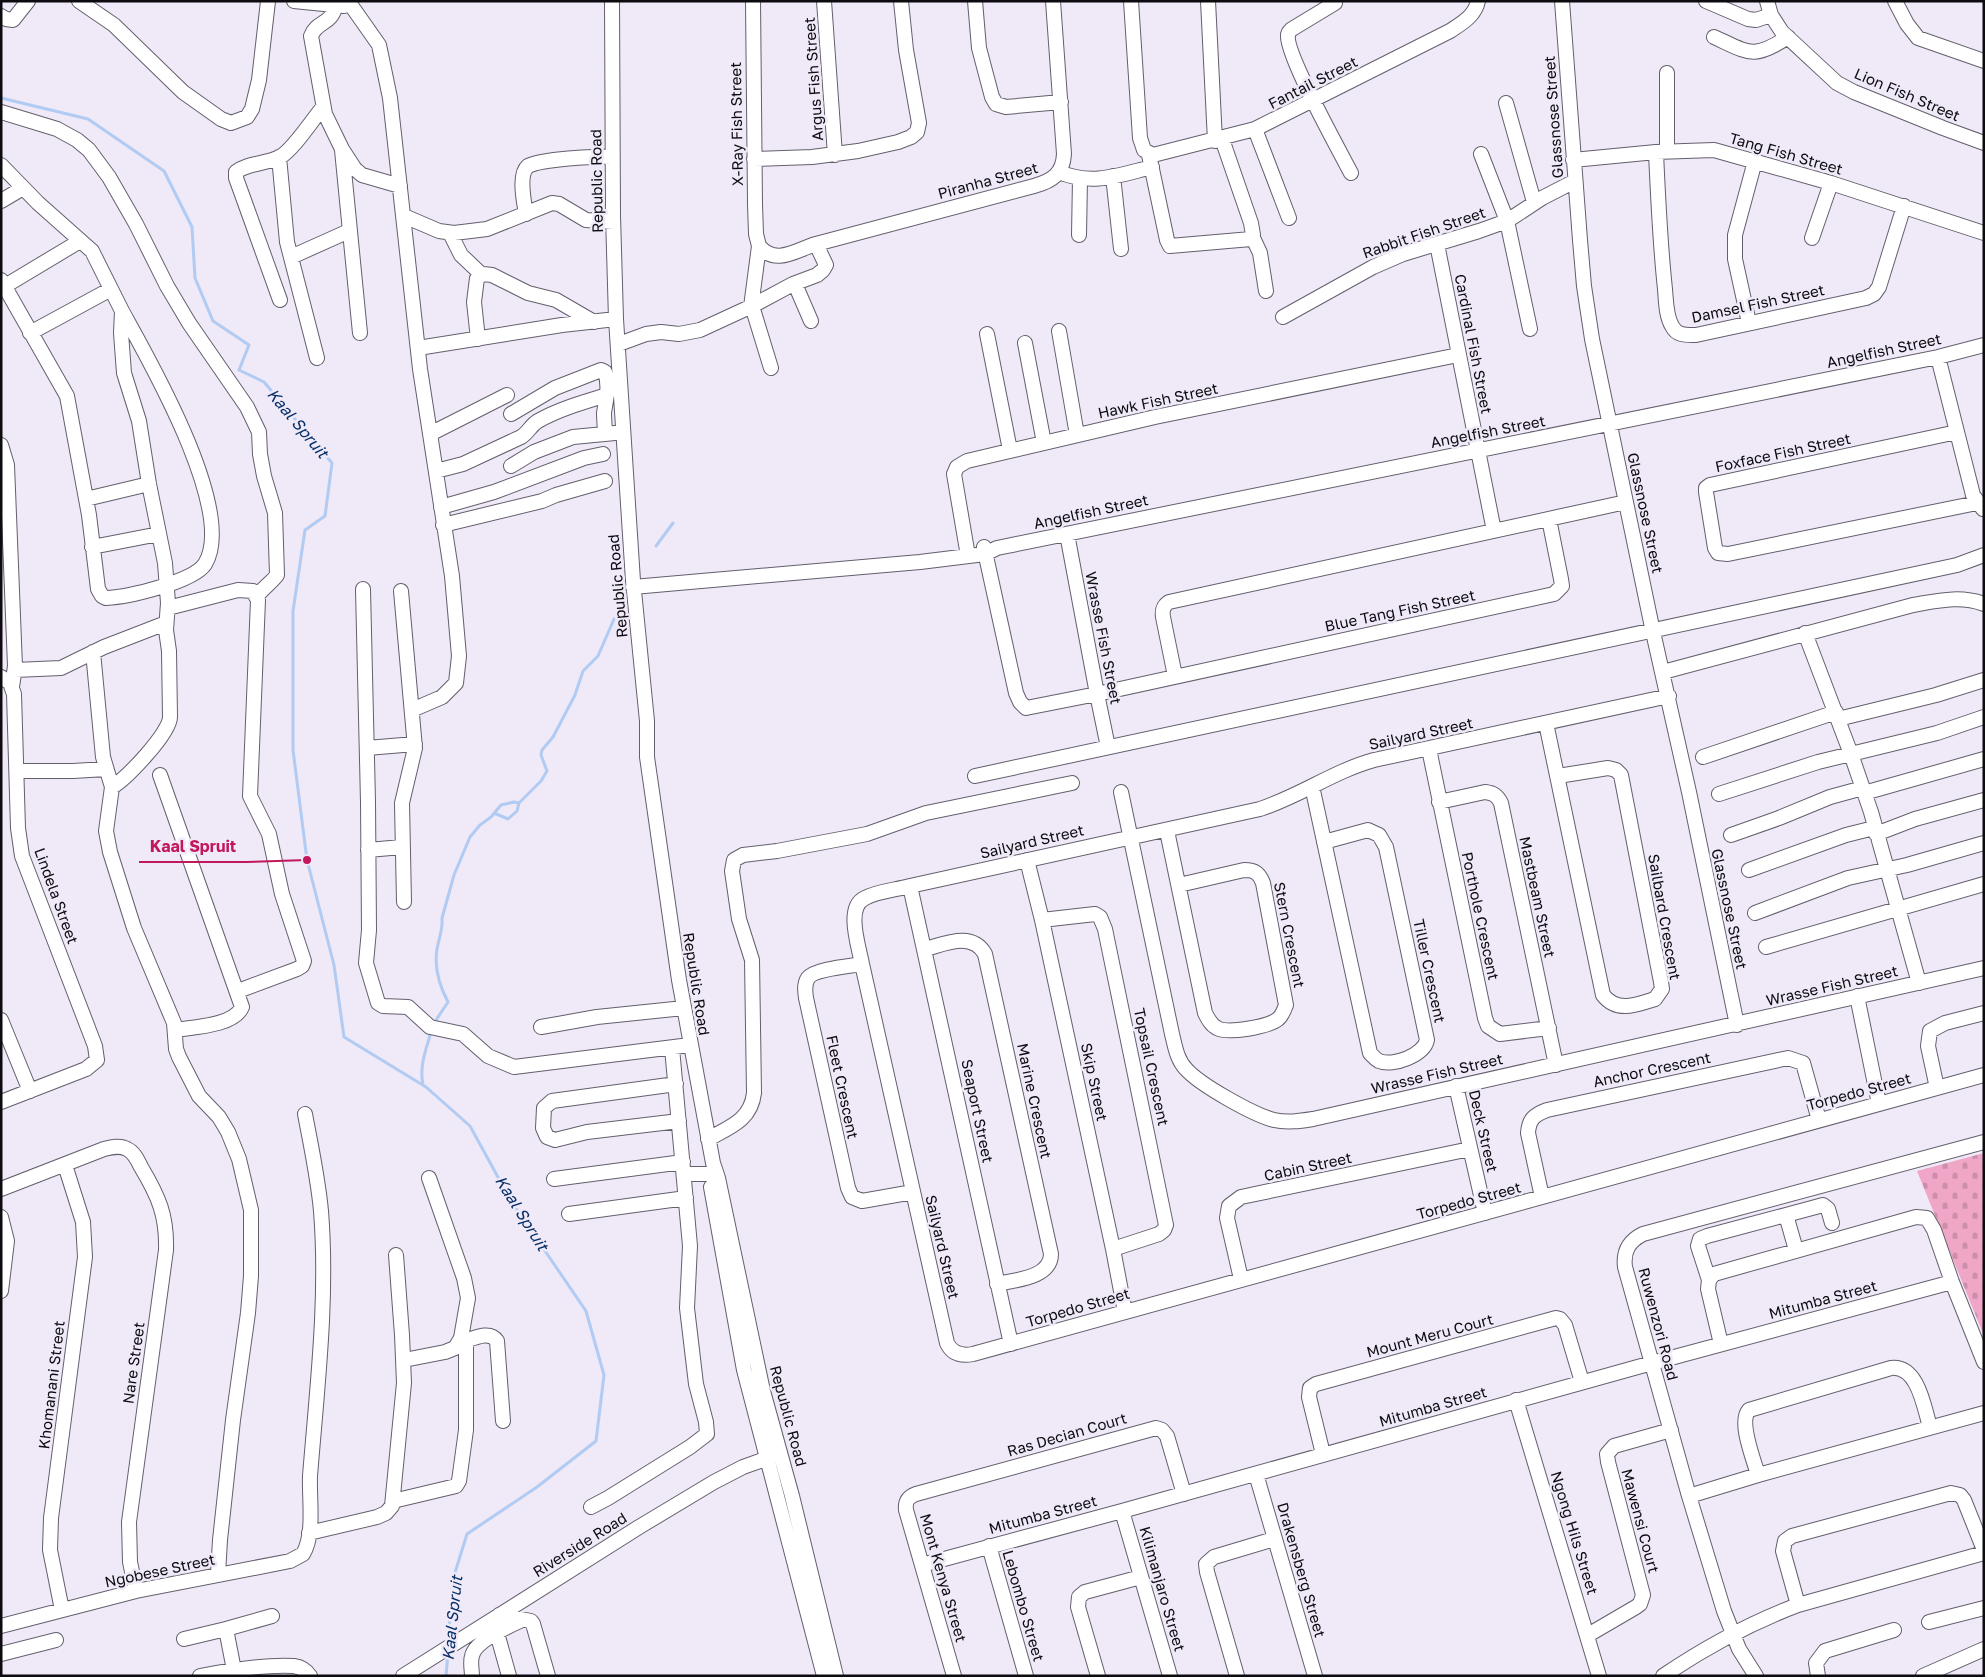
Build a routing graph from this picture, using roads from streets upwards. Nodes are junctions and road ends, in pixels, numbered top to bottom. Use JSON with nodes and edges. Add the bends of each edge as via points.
{"nodes":[{"id":1,"x":28,"y":1,"type":"edge"},
{"id":2,"x":78,"y":1,"type":"edge"},
{"id":3,"x":268,"y":1,"type":"edge"},
{"id":4,"x":294,"y":1,"type":"edge"},
{"id":5,"x":612,"y":1,"type":"edge"},
{"id":6,"x":753,"y":1,"type":"edge"},
{"id":7,"x":824,"y":1,"type":"edge"},
{"id":8,"x":902,"y":1,"type":"edge"},
{"id":9,"x":975,"y":1,"type":"edge"},
{"id":10,"x":1053,"y":1,"type":"edge"},
{"id":11,"x":1131,"y":1,"type":"edge"},
{"id":12,"x":1208,"y":1,"type":"edge"},
{"id":13,"x":1478,"y":1,"type":"edge"},
{"id":14,"x":1562,"y":1,"type":"edge"},
{"id":15,"x":1706,"y":1,"type":"edge"},
{"id":16,"x":1767,"y":1,"type":"edge"},
{"id":17,"x":1895,"y":1,"type":"edge"},
{"id":18,"x":317,"y":3,"type":"edge"},
{"id":19,"x":1335,"y":3,"type":"dead end"},
{"id":20,"x":345,"y":5,"type":"edge"},
{"id":21,"x":1771,"y":15,"type":"junction"},
{"id":22,"x":1,"y":16,"type":"edge"},
{"id":23,"x":1714,"y":37,"type":"dead end"},
{"id":24,"x":1788,"y":37,"type":"junction"},
{"id":25,"x":1984,"y":61,"type":"edge"},
{"id":26,"x":1667,"y":73,"type":"dead end"},
{"id":27,"x":1314,"y":100,"type":"junction"},
{"id":28,"x":1061,"y":102,"type":"junction"},
{"id":29,"x":1506,"y":103,"type":"dead end"},
{"id":30,"x":323,"y":107,"type":"junction"},
{"id":31,"x":1,"y":112,"type":"edge"},
{"id":32,"x":1255,"y":129,"type":"junction"},
{"id":33,"x":1219,"y":140,"type":"junction"},
{"id":34,"x":1984,"y":143,"type":"edge"},
{"id":35,"x":342,"y":150,"type":"junction"},
{"id":36,"x":1661,"y":152,"type":"junction"},
{"id":37,"x":1481,"y":154,"type":"dead end"},
{"id":38,"x":835,"y":156,"type":"junction"},
{"id":39,"x":279,"y":157,"type":"junction"},
{"id":40,"x":612,"y":157,"type":"junction"},
{"id":41,"x":1149,"y":157,"type":"junction"},
{"id":42,"x":754,"y":159,"type":"junction"},
{"id":43,"x":1573,"y":160,"type":"junction"},
{"id":44,"x":1755,"y":161,"type":"junction"},
{"id":45,"x":1,"y":165,"type":"edge"},
{"id":46,"x":1059,"y":172,"type":"junction"},
{"id":47,"x":1351,"y":173,"type":"dead end"},
{"id":48,"x":1113,"y":176,"type":"junction"},
{"id":49,"x":1080,"y":179,"type":"junction"},
{"id":50,"x":1575,"y":181,"type":"junction"},
{"id":51,"x":1831,"y":183,"type":"junction"},
{"id":52,"x":400,"y":186,"type":"junction"},
{"id":53,"x":23,"y":188,"type":"junction"},
{"id":54,"x":1,"y":201,"type":"edge"},
{"id":55,"x":1534,"y":202,"type":"junction"},
{"id":56,"x":1904,"y":206,"type":"junction"},
{"id":57,"x":526,"y":214,"type":"junction"},
{"id":58,"x":404,"y":216,"type":"junction"},
{"id":59,"x":1289,"y":218,"type":"dead end"},
{"id":60,"x":1507,"y":221,"type":"junction"},
{"id":61,"x":613,"y":222,"type":"junction"},
{"id":62,"x":349,"y":232,"type":"junction"},
{"id":63,"x":450,"y":233,"type":"junction"},
{"id":64,"x":1984,"y":233,"type":"edge"},
{"id":65,"x":1079,"y":235,"type":"dead end"},
{"id":66,"x":1253,"y":238,"type":"junction"},
{"id":67,"x":1812,"y":238,"type":"dead end"},
{"id":68,"x":80,"y":241,"type":"junction"},
{"id":69,"x":816,"y":244,"type":"junction"},
{"id":70,"x":1437,"y":244,"type":"junction"},
{"id":71,"x":759,"y":246,"type":"junction"},
{"id":72,"x":1121,"y":250,"type":"dead end"},
{"id":73,"x":292,"y":259,"type":"junction"},
{"id":74,"x":270,"y":271,"type":"junction"},
{"id":75,"x":481,"y":274,"type":"junction"},
{"id":76,"x":3,"y":283,"type":"edge"},
{"id":77,"x":795,"y":284,"type":"junction"},
{"id":78,"x":111,"y":289,"type":"junction"},
{"id":79,"x":1266,"y":291,"type":"dead end"},
{"id":80,"x":280,"y":300,"type":"dead end"},
{"id":81,"x":751,"y":306,"type":"junction"},
{"id":82,"x":122,"y":311,"type":"junction"},
{"id":83,"x":1284,"y":317,"type":"dead end"},
{"id":84,"x":616,"y":319,"type":"junction"},
{"id":85,"x":811,"y":321,"type":"dead end"},
{"id":86,"x":594,"y":322,"type":"junction"},
{"id":87,"x":1749,"y":323,"type":"junction"},
{"id":88,"x":1530,"y":330,"type":"dead end"},
{"id":89,"x":1060,"y":331,"type":"dead end"},
{"id":90,"x":30,"y":333,"type":"junction"},
{"id":91,"x":360,"y":333,"type":"dead end"},
{"id":92,"x":987,"y":334,"type":"dead end"},
{"id":93,"x":478,"y":339,"type":"junction"},
{"id":94,"x":1024,"y":343,"type":"dead end"},
{"id":95,"x":618,"y":344,"type":"junction"},
{"id":96,"x":1984,"y":345,"type":"edge"},
{"id":97,"x":418,"y":348,"type":"junction"},
{"id":98,"x":1458,"y":355,"type":"junction"},
{"id":99,"x":1938,"y":357,"type":"junction"},
{"id":100,"x":317,"y":358,"type":"dead end"},
{"id":101,"x":771,"y":368,"type":"dead end"},
{"id":102,"x":507,"y":395,"type":"dead end"},
{"id":103,"x":608,"y":395,"type":"junction"},
{"id":104,"x":511,"y":414,"type":"dead end"},
{"id":105,"x":1610,"y":424,"type":"junction"},
{"id":106,"x":1956,"y":432,"type":"junction"},
{"id":107,"x":623,"y":433,"type":"junction"},
{"id":108,"x":430,"y":434,"type":"junction"},
{"id":109,"x":605,"y":434,"type":"junction"},
{"id":110,"x":1077,"y":435,"type":"junction"},
{"id":111,"x":1044,"y":443,"type":"junction"},
{"id":112,"x":1,"y":445,"type":"edge"},
{"id":113,"x":1010,"y":450,"type":"junction"},
{"id":114,"x":1477,"y":450,"type":"junction"},
{"id":115,"x":603,"y":454,"type":"dead end"},
{"id":116,"x":511,"y":466,"type":"dead end"},
{"id":117,"x":436,"y":471,"type":"junction"},
{"id":118,"x":606,"y":481,"type":"dead end"},
{"id":119,"x":149,"y":484,"type":"junction"},
{"id":120,"x":86,"y":498,"type":"junction"},
{"id":121,"x":1626,"y":502,"type":"junction"},
{"id":122,"x":1980,"y":506,"type":"edge"},
{"id":123,"x":441,"y":507,"type":"junction"},
{"id":124,"x":1549,"y":519,"type":"junction"},
{"id":125,"x":443,"y":524,"type":"junction"},
{"id":126,"x":1494,"y":531,"type":"junction"},
{"id":127,"x":160,"y":534,"type":"junction"},
{"id":128,"x":1067,"y":534,"type":"junction"},
{"id":129,"x":92,"y":547,"type":"junction"},
{"id":130,"x":989,"y":550,"type":"junction"},
{"id":131,"x":968,"y":553,"type":"junction"},
{"id":132,"x":1984,"y":555,"type":"edge"},
{"id":133,"x":633,"y":584,"type":"junction"},
{"id":134,"x":167,"y":586,"type":"junction"},
{"id":135,"x":363,"y":589,"type":"dead end"},
{"id":136,"x":400,"y":591,"type":"dead end"},
{"id":137,"x":7,"y":596,"type":"edge"},
{"id":138,"x":257,"y":596,"type":"junction"},
{"id":139,"x":1984,"y":604,"type":"edge"},
{"id":140,"x":168,"y":608,"type":"junction"},
{"id":141,"x":166,"y":623,"type":"junction"},
{"id":142,"x":1653,"y":632,"type":"junction"},
{"id":143,"x":1805,"y":633,"type":"junction"},
{"id":144,"x":93,"y":652,"type":"junction"},
{"id":145,"x":1663,"y":672,"type":"junction"},
{"id":146,"x":1175,"y":676,"type":"junction"},
{"id":147,"x":9,"y":678,"type":"edge"},
{"id":148,"x":1984,"y":680,"type":"edge"},
{"id":149,"x":1097,"y":694,"type":"junction"},
{"id":150,"x":1669,"y":696,"type":"junction"},
{"id":151,"x":412,"y":710,"type":"junction"},
{"id":152,"x":1837,"y":716,"type":"junction"},
{"id":153,"x":1984,"y":717,"type":"edge"},
{"id":154,"x":1546,"y":723,"type":"junction"},
{"id":155,"x":414,"y":744,"type":"junction"},
{"id":156,"x":367,"y":748,"type":"junction"},
{"id":157,"x":1108,"y":748,"type":"junction"},
{"id":158,"x":1429,"y":749,"type":"junction"},
{"id":159,"x":1852,"y":754,"type":"junction"},
{"id":160,"x":1703,"y":757,"type":"dead end"},
{"id":161,"x":1984,"y":759,"type":"edge"},
{"id":162,"x":106,"y":769,"type":"junction"},
{"id":163,"x":16,"y":771,"type":"junction"},
{"id":164,"x":160,"y":775,"type":"dead end"},
{"id":165,"x":975,"y":776,"type":"dead end"},
{"id":166,"x":1558,"y":776,"type":"junction"},
{"id":167,"x":1072,"y":784,"type":"dead end"},
{"id":168,"x":1312,"y":786,"type":"junction"},
{"id":169,"x":112,"y":787,"type":"junction"},
{"id":170,"x":1864,"y":791,"type":"junction"},
{"id":171,"x":1121,"y":792,"type":"dead end"},
{"id":172,"x":1719,"y":794,"type":"dead end"},
{"id":173,"x":1984,"y":800,"type":"edge"},
{"id":174,"x":1439,"y":802,"type":"junction"},
{"id":175,"x":1167,"y":831,"type":"junction"},
{"id":176,"x":1875,"y":831,"type":"junction"},
{"id":177,"x":1731,"y":835,"type":"dead end"},
{"id":178,"x":1130,"y":837,"type":"junction"},
{"id":179,"x":1324,"y":842,"type":"junction"},
{"id":180,"x":1984,"y":843,"type":"edge"},
{"id":181,"x":402,"y":848,"type":"junction"},
{"id":182,"x":368,"y":850,"type":"junction"},
{"id":183,"x":1027,"y":860,"type":"junction"},
{"id":184,"x":1887,"y":869,"type":"junction"},
{"id":185,"x":1749,"y":870,"type":"dead end"},
{"id":186,"x":1984,"y":884,"type":"edge"},
{"id":187,"x":1179,"y":885,"type":"junction"},
{"id":188,"x":910,"y":886,"type":"junction"},
{"id":189,"x":404,"y":902,"type":"dead end"},
{"id":190,"x":1897,"y":908,"type":"junction"},
{"id":191,"x":1755,"y":913,"type":"dead end"},
{"id":192,"x":1042,"y":920,"type":"junction"},
{"id":193,"x":1766,"y":947,"type":"dead end"},
{"id":194,"x":925,"y":949,"type":"junction"},
{"id":195,"x":862,"y":964,"type":"junction"},
{"id":196,"x":1984,"y":968,"type":"edge"},
{"id":197,"x":1920,"y":983,"type":"junction"},
{"id":198,"x":238,"y":991,"type":"junction"},
{"id":199,"x":1857,"y":996,"type":"junction"},
{"id":200,"x":684,"y":1008,"type":"junction"},
{"id":201,"x":1984,"y":1013,"type":"edge"},
{"id":202,"x":1,"y":1020,"type":"edge"},
{"id":203,"x":1737,"y":1025,"type":"junction"},
{"id":204,"x":541,"y":1027,"type":"dead end"},
{"id":205,"x":1548,"y":1028,"type":"junction"},
{"id":206,"x":175,"y":1030,"type":"junction"},
{"id":207,"x":690,"y":1045,"type":"junction"},
{"id":208,"x":672,"y":1048,"type":"junction"},
{"id":209,"x":1556,"y":1064,"type":"junction"},
{"id":210,"x":1984,"y":1075,"type":"edge"},
{"id":211,"x":676,"y":1084,"type":"junction"},
{"id":212,"x":1456,"y":1086,"type":"junction"},
{"id":213,"x":1937,"y":1088,"type":"junction"},
{"id":214,"x":30,"y":1091,"type":"junction"},
{"id":215,"x":1,"y":1102,"type":"edge"},
{"id":216,"x":1880,"y":1104,"type":"junction"},
{"id":217,"x":304,"y":1114,"type":"dead end"},
{"id":218,"x":1820,"y":1120,"type":"junction"},
{"id":219,"x":679,"y":1121,"type":"junction"},
{"id":220,"x":708,"y":1139,"type":"junction"},
{"id":221,"x":1984,"y":1142,"type":"edge"},
{"id":222,"x":1470,"y":1149,"type":"junction"},
{"id":223,"x":65,"y":1165,"type":"junction"},
{"id":224,"x":684,"y":1168,"type":"junction"},
{"id":225,"x":712,"y":1168,"type":"junction"},
{"id":226,"x":429,"y":1178,"type":"dead end"},
{"id":227,"x":554,"y":1179,"type":"dead end"},
{"id":228,"x":1,"y":1189,"type":"edge"},
{"id":229,"x":913,"y":1192,"type":"junction"},
{"id":230,"x":1542,"y":1197,"type":"junction"},
{"id":231,"x":686,"y":1198,"type":"junction"},
{"id":232,"x":1485,"y":1213,"type":"junction"},
{"id":233,"x":570,"y":1214,"type":"dead end"},
{"id":234,"x":1786,"y":1215,"type":"junction"},
{"id":235,"x":1,"y":1217,"type":"edge"},
{"id":236,"x":1832,"y":1223,"type":"dead end"},
{"id":237,"x":1114,"y":1248,"type":"junction"},
{"id":238,"x":1796,"y":1250,"type":"junction"},
{"id":239,"x":396,"y":1256,"type":"dead end"},
{"id":240,"x":1241,"y":1279,"type":"junction"},
{"id":241,"x":1709,"y":1280,"type":"junction"},
{"id":242,"x":1952,"y":1282,"type":"junction"},
{"id":243,"x":997,"y":1284,"type":"junction"},
{"id":244,"x":1,"y":1291,"type":"edge"},
{"id":245,"x":1125,"y":1312,"type":"junction"},
{"id":246,"x":462,"y":1342,"type":"junction"},
{"id":247,"x":1011,"y":1344,"type":"junction"},
{"id":248,"x":1722,"y":1344,"type":"junction"},
{"id":249,"x":962,"y":1355,"type":"joint"},
{"id":250,"x":404,"y":1360,"type":"junction"},
{"id":251,"x":1984,"y":1362,"type":"edge"},
{"id":252,"x":1652,"y":1363,"type":"junction"},
{"id":253,"x":1582,"y":1382,"type":"junction"},
{"id":254,"x":1516,"y":1400,"type":"junction"},
{"id":255,"x":1984,"y":1413,"type":"edge"},
{"id":256,"x":502,"y":1420,"type":"dead end"},
{"id":257,"x":1930,"y":1427,"type":"junction"},
{"id":258,"x":1671,"y":1430,"type":"junction"},
{"id":259,"x":780,"y":1454,"type":"junction"},
{"id":260,"x":1324,"y":1454,"type":"junction"},
{"id":261,"x":766,"y":1459,"type":"junction"},
{"id":262,"x":1256,"y":1474,"type":"junction"},
{"id":263,"x":1758,"y":1475,"type":"junction"},
{"id":264,"x":916,"y":1494,"type":"joint"},
{"id":265,"x":1184,"y":1494,"type":"junction"},
{"id":266,"x":1689,"y":1496,"type":"junction"},
{"id":267,"x":393,"y":1501,"type":"junction"},
{"id":268,"x":591,"y":1507,"type":"dead end"},
{"id":269,"x":1122,"y":1511,"type":"junction"},
{"id":270,"x":309,"y":1533,"type":"junction"},
{"id":271,"x":1274,"y":1539,"type":"junction"},
{"id":272,"x":989,"y":1546,"type":"junction"},
{"id":273,"x":1984,"y":1551,"type":"edge"},
{"id":274,"x":922,"y":1564,"type":"junction"},
{"id":275,"x":218,"y":1574,"type":"junction"},
{"id":276,"x":1142,"y":1577,"type":"junction"},
{"id":277,"x":136,"y":1591,"type":"junction"},
{"id":278,"x":1798,"y":1605,"type":"junction"},
{"id":279,"x":1984,"y":1608,"type":"edge"},
{"id":280,"x":62,"y":1610,"type":"junction"},
{"id":281,"x":499,"y":1615,"type":"junction"},
{"id":282,"x":272,"y":1616,"type":"dead end"},
{"id":283,"x":522,"y":1620,"type":"junction"},
{"id":284,"x":1929,"y":1622,"type":"dead end"},
{"id":285,"x":1,"y":1626,"type":"edge"},
{"id":286,"x":226,"y":1629,"type":"junction"},
{"id":287,"x":1894,"y":1630,"type":"dead end"},
{"id":288,"x":497,"y":1633,"type":"junction"},
{"id":289,"x":1732,"y":1634,"type":"junction"},
{"id":290,"x":1588,"y":1635,"type":"junction"},
{"id":291,"x":184,"y":1639,"type":"dead end"},
{"id":292,"x":56,"y":1640,"type":"dead end"},
{"id":293,"x":1984,"y":1649,"type":"edge"},
{"id":294,"x":1,"y":1654,"type":"edge"},
{"id":295,"x":234,"y":1670,"type":"junction"},
{"id":296,"x":264,"y":1672,"type":"edge"},
{"id":297,"x":200,"y":1676,"type":"edge"},
{"id":298,"x":310,"y":1676,"type":"edge"},
{"id":299,"x":403,"y":1676,"type":"edge"},
{"id":300,"x":472,"y":1676,"type":"edge"},
{"id":301,"x":509,"y":1676,"type":"edge"},
{"id":302,"x":548,"y":1676,"type":"edge"},
{"id":303,"x":824,"y":1676,"type":"edge"},
{"id":304,"x":836,"y":1676,"type":"edge"},
{"id":305,"x":954,"y":1676,"type":"edge"},
{"id":306,"x":1026,"y":1676,"type":"edge"},
{"id":307,"x":1098,"y":1676,"type":"edge"},
{"id":308,"x":1170,"y":1676,"type":"edge"},
{"id":309,"x":1237,"y":1676,"type":"edge"},
{"id":310,"x":1315,"y":1676,"type":"edge"},
{"id":311,"x":1599,"y":1676,"type":"edge"},
{"id":312,"x":1663,"y":1676,"type":"edge"},
{"id":313,"x":1756,"y":1676,"type":"edge"},
{"id":314,"x":1818,"y":1676,"type":"edge"},
{"id":315,"x":1923,"y":1676,"type":"edge"}],
"edges":[{"from":1,"to":22,"type":"street","via":[[13,20]]},
{"from":2,"to":3,"type":"street","via":[[114,25],[183,92],[231,123],[247,117],[252,109],[259,80]]},
{"from":4,"to":18,"type":"street"},
{"from":5,"to":40,"type":"street","name":"Republic Road"},
{"from":6,"to":42,"type":"street","name":"X-Ray Fish Street"},
{"from":7,"to":38,"type":"street","name":"Argus Fish Street"},
{"from":8,"to":38,"type":"street","via":[[918,128],[914,135],[898,142]]},
{"from":9,"to":28,"type":"street","via":[[979,48],[996,104],[1006,107]]},
{"from":10,"to":28,"type":"street","name":"Piranha Street"},
{"from":11,"to":41,"type":"street","via":[[1140,138]]},
{"from":12,"to":33,"type":"street"},
{"from":13,"to":27,"type":"street","name":"Fantail Street","via":[[1470,17],[1450,31]]},
{"from":14,"to":43,"type":"street","name":"Glassnose Street"},
{"from":15,"to":21,"type":"street","via":[[1748,19]]},
{"from":16,"to":21,"type":"street","name":"Lion Fish Street"},
{"from":17,"to":25,"type":"street","via":[[1918,38]]},
{"from":18,"to":20,"type":"street"},
{"from":19,"to":27,"type":"street","via":[[1292,29],[1288,35],[1291,51]]},
{"from":20,"to":30,"type":"street","via":[[314,28],[311,36]]},
{"from":20,"to":52,"type":"street","via":[[376,40],[382,52]]},
{"from":21,"to":24,"type":"street","name":"Lion Fish Street"},
{"from":23,"to":24,"type":"street","via":[[1756,53],[1772,48]]},
{"from":24,"to":34,"type":"street","name":"Lion Fish Street","via":[[1830,78],[1844,87]]},
{"from":26,"to":36,"type":"street","name":"Damsel Fish Street"},
{"from":27,"to":32,"type":"street","name":"Fantail Street"},
{"from":27,"to":47,"type":"street"},
{"from":28,"to":46,"type":"street","name":"Piranha Street","via":[[1064,154]]},
{"from":29,"to":55,"type":"street"},
{"from":30,"to":35,"type":"street"},
{"from":30,"to":39,"type":"street"},
{"from":31,"to":138,"type":"street","via":[[56,129],[77,140],[94,157],[136,224],[189,323],[256,424],[277,537],[277,575]]},
{"from":32,"to":33,"type":"street","name":"Fantail Street"},
{"from":32,"to":59,"type":"street"},
{"from":33,"to":41,"type":"street","name":"Fantail Street"},
{"from":33,"to":66,"type":"street","via":[[1251,223]]},
{"from":35,"to":52,"type":"street","via":[[362,175]]},
{"from":35,"to":62,"type":"street"},
{"from":36,"to":43,"type":"street","name":"Tang Fish Street"},
{"from":36,"to":44,"type":"street","name":"Tang Fish Street","via":[[1714,150]]},
{"from":36,"to":87,"type":"street","name":"Damsel Fish Street","via":[[1662,262],[1672,326],[1684,335],[1696,335]]},
{"from":37,"to":60,"type":"street"},
{"from":38,"to":42,"type":"street"},
{"from":39,"to":73,"type":"street","via":[[286,234]]},
{"from":39,"to":74,"type":"street","via":[[237,170],[235,174]]},
{"from":40,"to":57,"type":"street","via":[[528,166],[523,172],[521,192]]},
{"from":40,"to":61,"type":"street","name":"Republic Road"},
{"from":41,"to":48,"type":"street","name":"Fantail Street"},
{"from":41,"to":66,"type":"street","via":[[1170,246]]},
{"from":42,"to":71,"type":"street","name":"X-Ray Fish Street"},
{"from":43,"to":50,"type":"street","name":"Glassnose Street"},
{"from":44,"to":51,"type":"street","name":"Tang Fish Street"},
{"from":44,"to":87,"type":"street","via":[[1735,241],[1739,284]]},
{"from":45,"to":53,"type":"street"},
{"from":46,"to":49,"type":"street"},
{"from":46,"to":69,"type":"street","name":"Piranha Street","via":[[1045,183]]},
{"from":48,"to":49,"type":"street","name":"Fantail Street"},
{"from":48,"to":72,"type":"street"},
{"from":49,"to":65,"type":"street"},
{"from":50,"to":55,"type":"street","name":"Rabbit Fish Street"},
{"from":50,"to":105,"type":"street","name":"Glassnose Street","via":[[1584,286]]},
{"from":51,"to":56,"type":"street","name":"Tang Fish Street"},
{"from":51,"to":67,"type":"street"},
{"from":52,"to":58,"type":"street"},
{"from":53,"to":54,"type":"street"},
{"from":53,"to":68,"type":"street"},
{"from":55,"to":60,"type":"street","name":"Rabbit Fish Street"},
{"from":56,"to":64,"type":"street","name":"Tang Fish Street"},
{"from":56,"to":87,"type":"street","name":"Damsel Fish Street","via":[[1874,294]]},
{"from":57,"to":61,"type":"street","via":[[552,203],[586,220]]},
{"from":57,"to":63,"type":"street","via":[[488,229]]},
{"from":58,"to":63,"type":"street"},
{"from":58,"to":97,"type":"street"},
{"from":60,"to":70,"type":"street","name":"Rabbit Fish Street"},
{"from":60,"to":88,"type":"street"},
{"from":61,"to":84,"type":"street","name":"Republic Road"},
{"from":62,"to":73,"type":"street"},
{"from":62,"to":91,"type":"street"},
{"from":63,"to":75,"type":"street","via":[[461,255]]},
{"from":66,"to":79,"type":"street","via":[[1260,253]]},
{"from":68,"to":76,"type":"street"},
{"from":68,"to":78,"type":"street","via":[[93,254]]},
{"from":69,"to":71,"type":"street","name":"Piranha Street","via":[[778,257],[766,253]]},
{"from":69,"to":77,"type":"street","via":[[825,268]]},
{"from":70,"to":83,"type":"street","name":"Rabbit Fish Street","via":[[1364,271]]},
{"from":70,"to":98,"type":"street","name":"Cardinal Fish Street"},
{"from":71,"to":81,"type":"street","name":"X-Ray Fish Street"},
{"from":73,"to":74,"type":"street"},
{"from":73,"to":100,"type":"street"},
{"from":74,"to":80,"type":"street"},
{"from":75,"to":86,"type":"street","via":[[492,275],[523,291],[556,300]]},
{"from":75,"to":93,"type":"street","via":[[475,288]]},
{"from":76,"to":90,"type":"street"},
{"from":77,"to":81,"type":"street"},
{"from":77,"to":85,"type":"street"},
{"from":78,"to":82,"type":"street"},
{"from":78,"to":90,"type":"street"},
{"from":81,"to":95,"type":"street","via":[[689,334],[646,334]]},
{"from":81,"to":101,"type":"street"},
{"from":82,"to":119,"type":"street","via":[[120,333],[124,373],[139,421]]},
{"from":82,"to":134,"type":"street","via":[[182,429],[211,511],[212,527],[206,562],[196,572]]},
{"from":84,"to":86,"type":"street"},
{"from":84,"to":95,"type":"street","name":"Republic Road"},
{"from":86,"to":93,"type":"street"},
{"from":89,"to":110,"type":"street"},
{"from":90,"to":120,"type":"street","via":[[67,396]]},
{"from":92,"to":113,"type":"street"},
{"from":93,"to":97,"type":"street"},
{"from":94,"to":111,"type":"street"},
{"from":95,"to":107,"type":"street","name":"Republic Road"},
{"from":96,"to":99,"type":"street","name":"Angelfish Street"},
{"from":97,"to":108,"type":"street"},
{"from":98,"to":110,"type":"street","name":"Hawk Fish Street"},
{"from":98,"to":114,"type":"street","name":"Cardinal Fish Street"},
{"from":99,"to":105,"type":"street","name":"Angelfish Street"},
{"from":99,"to":106,"type":"street"},
{"from":102,"to":108,"type":"street"},
{"from":103,"to":104,"type":"street","via":[[606,374],[600,370],[555,388]]},
{"from":103,"to":109,"type":"street"},
{"from":103,"to":117,"type":"street","via":[[536,422],[525,434],[463,464]]},
{"from":105,"to":114,"type":"street","name":"Angelfish Street"},
{"from":105,"to":121,"type":"street","name":"Glassnose Street"},
{"from":106,"to":122,"type":"street","via":[[1973,495]]},
{"from":106,"to":122,"type":"street","name":"Foxface Fish Street","via":[[1710,485],[1706,492],[1715,548],[1718,553],[1728,554]]},
{"from":107,"to":109,"type":"street"},
{"from":107,"to":133,"type":"street","name":"Republic Road"},
{"from":108,"to":117,"type":"street"},
{"from":109,"to":116,"type":"street","via":[[584,435],[559,442]]},
{"from":110,"to":111,"type":"street","name":"Hawk Fish Street"},
{"from":111,"to":113,"type":"street","name":"Hawk Fish Street"},
{"from":112,"to":137,"type":"street","name":"Lindela Street","via":[[7,464]]},
{"from":113,"to":131,"type":"street","name":"Hawk Fish Street","via":[[967,461],[957,467],[954,474]]},
{"from":114,"to":126,"type":"street"},
{"from":114,"to":128,"type":"street","name":"Angelfish Street"},
{"from":115,"to":123,"type":"street"},
{"from":117,"to":123,"type":"street"},
{"from":118,"to":125,"type":"street","via":[[496,513]]},
{"from":119,"to":120,"type":"street"},
{"from":119,"to":127,"type":"street"},
{"from":120,"to":129,"type":"street"},
{"from":121,"to":124,"type":"street"},
{"from":121,"to":142,"type":"street","name":"Glassnose Street"},
{"from":123,"to":125,"type":"street"},
{"from":124,"to":126,"type":"street"},
{"from":124,"to":146,"type":"street","name":"Blue Tang Fish Street","via":[[1562,580],[1562,586],[1554,594]]},
{"from":125,"to":151,"type":"street","via":[[452,576],[458,676],[449,692]]},
{"from":126,"to":146,"type":"street","via":[[1169,602],[1162,610]]},
{"from":127,"to":129,"type":"street"},
{"from":127,"to":134,"type":"street"},
{"from":128,"to":130,"type":"street","name":"Angelfish Street"},
{"from":128,"to":149,"type":"street","name":"Wrasse Fish Street"},
{"from":129,"to":134,"type":"street","via":[[98,589],[104,597]]},
{"from":130,"to":131,"type":"street","name":"Angelfish Street"},
{"from":130,"to":149,"type":"street","name":"Blue Tang Fish Street","via":[[1020,702],[1026,708]]},
{"from":131,"to":133,"type":"street","name":"Angelfish Street","via":[[776,564]]},
{"from":132,"to":142,"type":"street","via":[[1958,565]]},
{"from":133,"to":200,"type":"street","name":"Republic Road","via":[[647,721],[647,757]]},
{"from":134,"to":140,"type":"street"},
{"from":135,"to":156,"type":"street"},
{"from":136,"to":151,"type":"street"},
{"from":137,"to":147,"type":"street","name":"Lindela Street"},
{"from":138,"to":140,"type":"street","via":[[249,590],[238,590]]},
{"from":138,"to":198,"type":"street","via":[[249,791],[268,834],[304,961],[302,966]]},
{"from":139,"to":143,"type":"street","via":[[1951,599],[1913,605]]},
{"from":140,"to":141,"type":"street"},
{"from":141,"to":144,"type":"street"},
{"from":141,"to":169,"type":"street","via":[[169,724],[130,772]]},
{"from":142,"to":145,"type":"street","name":"Glassnose Street"},
{"from":142,"to":157,"type":"street"},
{"from":143,"to":145,"type":"street"},
{"from":143,"to":152,"type":"street"},
{"from":144,"to":147,"type":"street","via":[[61,668]]},
{"from":144,"to":162,"type":"street"},
{"from":145,"to":150,"type":"street","name":"Glassnose Street"},
{"from":146,"to":149,"type":"street","name":"Blue Tang Fish Street"},
{"from":147,"to":163,"type":"street","name":"Lindela Street","via":[[15,702]]},
{"from":148,"to":152,"type":"street","via":[[1936,695]]},
{"from":149,"to":157,"type":"street","name":"Wrasse Fish Street"},
{"from":150,"to":154,"type":"street","name":"Sailyard Street"},
{"from":150,"to":203,"type":"street","name":"Glassnose Street"},
{"from":151,"to":155,"type":"street"},
{"from":152,"to":159,"type":"street"},
{"from":152,"to":160,"type":"street"},
{"from":153,"to":159,"type":"street"},
{"from":154,"to":158,"type":"street","name":"Sailyard Street"},
{"from":154,"to":166,"type":"street","name":"Sailbard Crescent"},
{"from":155,"to":156,"type":"street"},
{"from":155,"to":181,"type":"street","via":[[402,803]]},
{"from":156,"to":182,"type":"street"},
{"from":157,"to":165,"type":"street"},
{"from":158,"to":168,"type":"street","name":"Sailyard Street","via":[[1360,764]]},
{"from":158,"to":174,"type":"street","name":"Porthole Crescent"},
{"from":159,"to":170,"type":"street"},
{"from":159,"to":172,"type":"street"},
{"from":161,"to":170,"type":"street"},
{"from":162,"to":163,"type":"street"},
{"from":162,"to":169,"type":"street"},
{"from":163,"to":214,"type":"street","name":"Lindela Street","via":[[22,856],[95,1046],[97,1060],[86,1069]]},
{"from":164,"to":198,"type":"street"},
{"from":166,"to":166,"type":"street","name":"Sailbard Crescent","via":[[1603,995],[1616,1006],[1655,999],[1662,989],[1661,982],[1621,775],[1608,768]]},
{"from":167,"to":220,"type":"street","via":[[926,813],[866,834],[743,855],[734,860],[732,871],[739,919],[752,960],[753,1104],[742,1119]]},
{"from":168,"to":175,"type":"street","name":"Sailyard Street","via":[[1274,804]]},
{"from":168,"to":179,"type":"street","name":"Tiller Crescent"},
{"from":169,"to":206,"type":"street","via":[[106,831],[110,852],[130,918]]},
{"from":170,"to":176,"type":"street"},
{"from":170,"to":177,"type":"street","via":[[1830,797]]},
{"from":171,"to":178,"type":"street","name":"Wrasse Fish Street"},
{"from":173,"to":176,"type":"street"},
{"from":174,"to":205,"type":"street","name":"Porthole Crescent","via":[[1488,1026],[1500,1034]]},
{"from":174,"to":205,"type":"street","name":"Mastbeam Street","via":[[1485,792],[1497,796],[1501,803]]},
{"from":175,"to":178,"type":"street","name":"Sailyard Street"},
{"from":175,"to":187,"type":"street","name":"Stern Crescent"},
{"from":176,"to":184,"type":"street"},
{"from":176,"to":185,"type":"street","via":[[1846,835]]},
{"from":178,"to":183,"type":"street","name":"Sailyard Street"},
{"from":178,"to":212,"type":"street","name":"Wrasse Fish Street","via":[[1175,1048],[1179,1060],[1192,1075],[1262,1116],[1286,1121],[1313,1120]]},
{"from":179,"to":179,"type":"street","name":"Tiller Crescent","via":[[1370,1053],[1380,1062],[1395,1062],[1423,1049],[1427,1040],[1386,847],[1379,835],[1368,830]]},
{"from":180,"to":184,"type":"street"},
{"from":181,"to":182,"type":"street"},
{"from":181,"to":189,"type":"street"},
{"from":182,"to":208,"type":"street","via":[[366,962],[380,1005],[408,1008],[430,1026],[463,1034],[488,1056],[514,1067]]},
{"from":183,"to":188,"type":"street","name":"Sailyard Street"},
{"from":183,"to":192,"type":"street","name":"Skip Street"},
{"from":184,"to":190,"type":"street"},
{"from":184,"to":191,"type":"street","via":[[1839,881]]},
{"from":186,"to":190,"type":"street"},
{"from":187,"to":187,"type":"street","name":"Stern Crescent","via":[[1209,1022],[1222,1030],[1232,1031],[1278,1019],[1286,1006],[1259,874],[1244,870]]},
{"from":188,"to":194,"type":"street","name":"Seaport Street"},
{"from":188,"to":195,"type":"street","name":"Sailyard Street","via":[[864,898],[856,906],[853,917]]},
{"from":190,"to":193,"type":"street"},
{"from":190,"to":197,"type":"street"},
{"from":192,"to":237,"type":"street","name":"Skip Street"},
{"from":192,"to":237,"type":"street","name":"Topsail Crescent","via":[[1095,914],[1105,929],[1166,1225],[1159,1234]]},
{"from":194,"to":243,"type":"street","name":"Seaport Street"},
{"from":194,"to":243,"type":"street","name":"Marine Crescent","via":[[970,940],[985,954],[1052,1254],[1048,1266],[1040,1272]]},
{"from":195,"to":229,"type":"street","name":"Sailyard Street"},
{"from":195,"to":229,"type":"street","name":"Fleet Crescent","via":[[815,973],[805,985],[844,1169],[850,1193],[858,1200]]},
{"from":196,"to":197,"type":"street","name":"Wrasse Fish Street"},
{"from":197,"to":199,"type":"street","name":"Wrasse Fish Street"},
{"from":198,"to":206,"type":"street","via":[[240,1012],[221,1022]]},
{"from":199,"to":203,"type":"street","name":"Wrasse Fish Street"},
{"from":199,"to":216,"type":"street"},
{"from":200,"to":204,"type":"street","via":[[597,1017]]},
{"from":200,"to":207,"type":"street","name":"Republic Road"},
{"from":201,"to":213,"type":"street","via":[[1945,1023],[1930,1031],[1928,1046]]},
{"from":202,"to":214,"type":"street"},
{"from":203,"to":209,"type":"street","name":"Wrasse Fish Street"},
{"from":205,"to":209,"type":"street","name":"Mastbeam Street"},
{"from":206,"to":275,"type":"street","via":[[176,1049],[194,1088],[228,1132],[239,1159],[251,1210],[252,1276]]},
{"from":207,"to":208,"type":"street"},
{"from":207,"to":220,"type":"street","name":"Republic Road"},
{"from":208,"to":211,"type":"street"},
{"from":209,"to":212,"type":"street","name":"Wrasse Fish Street"},
{"from":210,"to":213,"type":"street","name":"Torpedo Street"},
{"from":211,"to":219,"type":"street"},
{"from":211,"to":219,"type":"street","via":[[552,1102],[544,1108],[543,1128],[547,1137],[555,1140],[587,1132]]},
{"from":212,"to":222,"type":"street","name":"Deck Street"},
{"from":213,"to":216,"type":"street","name":"Torpedo Street"},
{"from":214,"to":215,"type":"street"},
{"from":216,"to":218,"type":"street","name":"Torpedo Street"},
{"from":217,"to":270,"type":"street","name":"Ngobese Street","via":[[320,1193],[323,1255]]},
{"from":218,"to":230,"type":"street","name":"Torpedo Street"},
{"from":218,"to":230,"type":"street","name":"Anchor Crescent","via":[[1803,1063],[1788,1058],[1546,1110],[1535,1114],[1529,1122],[1528,1133]]},
{"from":219,"to":224,"type":"street"},
{"from":220,"to":225,"type":"street","name":"Republic Road"},
{"from":221,"to":252,"type":"street","name":"Ruwenzori Road","via":[[1638,1236],[1628,1246],[1625,1261]]},
{"from":222,"to":232,"type":"street","name":"Deck Street"},
{"from":222,"to":240,"type":"street","name":"Cabin Street","via":[[1241,1197],[1229,1206],[1227,1218]]},
{"from":223,"to":228,"type":"street"},
{"from":223,"to":277,"type":"street","name":"Nare Street","via":[[104,1149],[126,1148],[154,1188],[165,1217],[166,1250],[129,1522],[130,1562]]},
{"from":223,"to":280,"type":"street","name":"Khomanani Street","via":[[82,1222],[84,1257],[51,1518],[50,1550]]},
{"from":224,"to":225,"type":"street"},
{"from":224,"to":227,"type":"street"},
{"from":224,"to":231,"type":"street"},
{"from":225,"to":259,"type":"street","name":"Republic Road","via":[[718,1178],[761,1382]]},
{"from":225,"to":261,"type":"street","name":"Republic Road","via":[[710,1179],[733,1315]]},
{"from":226,"to":246,"type":"street","via":[[468,1298]]},
{"from":229,"to":249,"type":"street","name":"Sailyard Street","via":[[947,1343],[951,1350]]},
{"from":230,"to":232,"type":"street","name":"Torpedo Street"},
{"from":231,"to":233,"type":"street"},
{"from":231,"to":268,"type":"street","via":[[691,1263],[687,1308],[696,1384],[707,1434]]},
{"from":232,"to":240,"type":"street","name":"Torpedo Street"},
{"from":234,"to":236,"type":"street","via":[[1823,1206],[1828,1209]]},
{"from":234,"to":238,"type":"street"},
{"from":234,"to":241,"type":"street","via":[[1700,1239],[1698,1246]]},
{"from":235,"to":244,"type":"street","via":[[7,1241]]},
{"from":237,"to":245,"type":"street","name":"Skip Street"},
{"from":238,"to":241,"type":"street","via":[[1714,1274]]},
{"from":238,"to":242,"type":"street","via":[[1916,1217],[1927,1218]]},
{"from":239,"to":250,"type":"street"},
{"from":240,"to":245,"type":"street","name":"Torpedo Street"},
{"from":241,"to":248,"type":"street","via":[[1708,1289]]},
{"from":242,"to":248,"type":"street","name":"Mitumba Street"},
{"from":242,"to":251,"type":"street"},
{"from":243,"to":247,"type":"street","name":"Seaport Street"},
{"from":245,"to":247,"type":"street","name":"Torpedo Street"},
{"from":246,"to":250,"type":"street","via":[[445,1352]]},
{"from":246,"to":256,"type":"street","via":[[489,1335],[497,1341]]},
{"from":246,"to":267,"type":"street","via":[[466,1430],[460,1481],[456,1486]]},
{"from":247,"to":249,"type":"street","name":"Torpedo Street"},
{"from":248,"to":252,"type":"street","name":"Mitumba Street"},
{"from":250,"to":267,"type":"street","via":[[403,1407]]},
{"from":252,"to":253,"type":"street","name":"Mitumba Street"},
{"from":252,"to":258,"type":"street","name":"Ruwenzori Road"},
{"from":253,"to":254,"type":"street","name":"Mitumba Street"},
{"from":253,"to":260,"type":"street","name":"Mount Meru Court","via":[[1565,1325],[1556,1318],[1316,1384],[1309,1390],[1309,1397]]},
{"from":254,"to":260,"type":"street","name":"Mitumba Street"},
{"from":254,"to":290,"type":"street","name":"Ngong Hils Street"},
{"from":255,"to":257,"type":"street"},
{"from":257,"to":263,"type":"street"},
{"from":257,"to":263,"type":"street","via":[[1913,1376],[1904,1369],[1891,1368],[1749,1410],[1744,1425]]},
{"from":258,"to":266,"type":"street","name":"Ruwenzori Road"},
{"from":258,"to":290,"type":"street","name":"Mawensi Court","via":[[1614,1446],[1607,1454],[1643,1595],[1636,1608]]},
{"from":259,"to":261,"type":"street","name":"Riverside Road"},
{"from":259,"to":304,"type":"street","name":"Republic Road"},
{"from":260,"to":262,"type":"street","name":"Mitumba Street"},
{"from":261,"to":281,"type":"street","name":"Riverside Road","via":[[714,1482]]},
{"from":261,"to":303,"type":"street","name":"Republic Road"},
{"from":262,"to":265,"type":"street","name":"Mitumba Street"},
{"from":262,"to":271,"type":"street","name":"Drakensberg Street"},
{"from":263,"to":266,"type":"street"},
{"from":264,"to":265,"type":"street","name":"Ras Decian Court","via":[[1156,1428],[1167,1436]]},
{"from":264,"to":274,"type":"street","name":"Mont Kenya Street","via":[[908,1498],[906,1505]]},
{"from":265,"to":269,"type":"street","name":"Mitumba Street"},
{"from":266,"to":289,"type":"street","name":"Ruwenzori Road"},
{"from":267,"to":270,"type":"street","via":[[389,1510],[377,1517]]},
{"from":269,"to":272,"type":"street","name":"Mitumba Street"},
{"from":269,"to":276,"type":"street","name":"Kilimanjaro Street"},
{"from":270,"to":275,"type":"street","name":"Ngobese Street","via":[[306,1549],[295,1559]]},
{"from":271,"to":309,"type":"street","via":[[1214,1557],[1206,1564]]},
{"from":271,"to":310,"type":"street","name":"Drakensberg Street"},
{"from":272,"to":274,"type":"street","name":"Mitumba Street"},
{"from":272,"to":306,"type":"street","name":"Lebombo Street"},
{"from":273,"to":278,"type":"street"},
{"from":273,"to":278,"type":"street","via":[[1964,1500],[1960,1495],[1951,1493],[1792,1536],[1785,1541],[1783,1551]]},
{"from":274,"to":305,"type":"street","name":"Mont Kenya Street"},
{"from":275,"to":277,"type":"street","name":"Ngobese Street"},
{"from":276,"to":307,"type":"street","via":[[1085,1592],[1079,1597],[1078,1607]]},
{"from":276,"to":308,"type":"street","name":"Kilimanjaro Street"},
{"from":277,"to":280,"type":"street","name":"Ngobese Street"},
{"from":278,"to":289,"type":"street"},
{"from":279,"to":284,"type":"street"},
{"from":280,"to":285,"type":"street","name":"Ngobese Street"},
{"from":281,"to":283,"type":"street"},
{"from":281,"to":299,"type":"street","name":"Riverside Road"},
{"from":282,"to":286,"type":"street"},
{"from":283,"to":288,"type":"street"},
{"from":283,"to":302,"type":"street","via":[[530,1621],[535,1627]]},
{"from":286,"to":291,"type":"street"},
{"from":286,"to":295,"type":"street"},
{"from":287,"to":314,"type":"street","via":[[1824,1651],[1816,1663]]},
{"from":288,"to":300,"type":"street","via":[[476,1648],[472,1655]]},
{"from":288,"to":301,"type":"street"},
{"from":289,"to":312,"type":"street"},
{"from":289,"to":313,"type":"street","name":"Ruwenzori Road"},
{"from":290,"to":311,"type":"street","name":"Ngong Hils Street"},
{"from":292,"to":294,"type":"street"},
{"from":293,"to":315,"type":"street"},
{"from":295,"to":296,"type":"street"},
{"from":295,"to":297,"type":"street"},
{"from":296,"to":298,"type":"street","via":[[294,1666],[306,1670]]}]}
